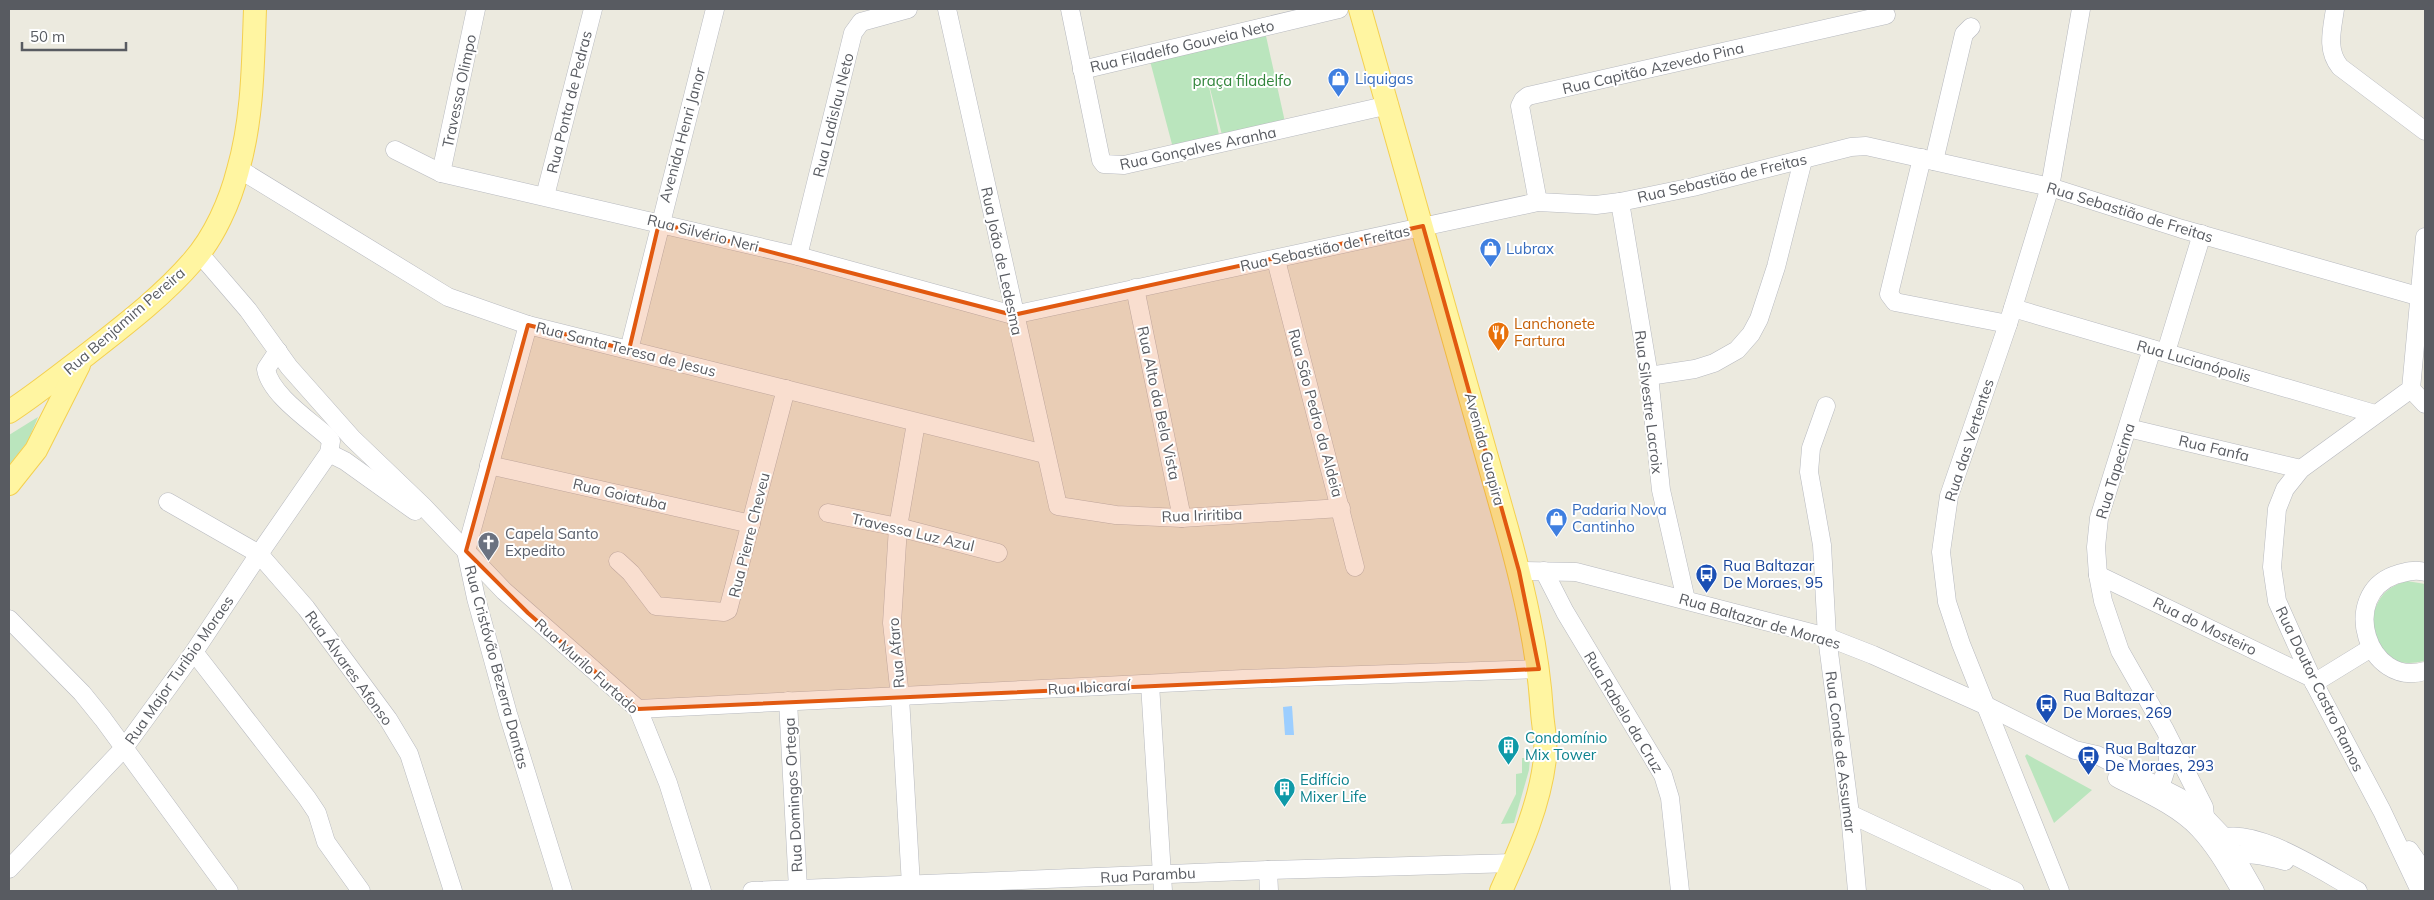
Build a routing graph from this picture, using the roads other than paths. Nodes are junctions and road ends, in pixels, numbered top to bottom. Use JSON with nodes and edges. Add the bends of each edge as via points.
{"nodes":[{"id":1,"x":255,"y":9,"type":"edge"},
{"id":2,"x":476,"y":9,"type":"edge"},
{"id":3,"x":593,"y":9,"type":"edge"},
{"id":4,"x":715,"y":9,"type":"edge"},
{"id":5,"x":908,"y":9,"type":"edge"},
{"id":6,"x":946,"y":9,"type":"edge"},
{"id":7,"x":1070,"y":9,"type":"edge"},
{"id":8,"x":1339,"y":9,"type":"edge"},
{"id":9,"x":1360,"y":9,"type":"edge"},
{"id":10,"x":2081,"y":9,"type":"edge"},
{"id":11,"x":2335,"y":9,"type":"edge"},
{"id":12,"x":1886,"y":15,"type":"dead end"},
{"id":13,"x":1970,"y":27,"type":"dead end"},
{"id":14,"x":1082,"y":70,"type":"junction"},
{"id":15,"x":1389,"y":106,"type":"junction"},
{"id":16,"x":2425,"y":131,"type":"edge"},
{"id":17,"x":395,"y":150,"type":"dead end"},
{"id":18,"x":1803,"y":160,"type":"junction"},
{"id":19,"x":1928,"y":160,"type":"junction"},
{"id":20,"x":239,"y":169,"type":"junction"},
{"id":21,"x":441,"y":173,"type":"junction"},
{"id":22,"x":2050,"y":187,"type":"junction"},
{"id":23,"x":545,"y":196,"type":"junction"},
{"id":24,"x":1538,"y":202,"type":"junction"},
{"id":25,"x":1620,"y":202,"type":"junction"},
{"id":26,"x":659,"y":223,"type":"junction"},
{"id":27,"x":1423,"y":226,"type":"junction"},
{"id":28,"x":2202,"y":234,"type":"junction"},
{"id":29,"x":2425,"y":236,"type":"edge"},
{"id":30,"x":199,"y":253,"type":"junction"},
{"id":31,"x":798,"y":256,"type":"junction"},
{"id":32,"x":1276,"y":260,"type":"junction"},
{"id":33,"x":1134,"y":288,"type":"junction"},
{"id":34,"x":2421,"y":297,"type":"junction"},
{"id":35,"x":1013,"y":315,"type":"junction"},
{"id":36,"x":2010,"y":316,"type":"junction"},
{"id":37,"x":528,"y":325,"type":"junction"},
{"id":38,"x":628,"y":350,"type":"junction"},
{"id":39,"x":2159,"y":350,"type":"junction"},
{"id":40,"x":278,"y":351,"type":"junction"},
{"id":41,"x":83,"y":357,"type":"junction"},
{"id":42,"x":1648,"y":376,"type":"junction"},
{"id":43,"x":786,"y":389,"type":"junction"},
{"id":44,"x":2411,"y":390,"type":"junction"},
{"id":45,"x":2425,"y":404,"type":"edge"},
{"id":46,"x":1826,"y":406,"type":"dead end"},
{"id":47,"x":9,"y":412,"type":"edge"},
{"id":48,"x":2375,"y":414,"type":"junction"},
{"id":49,"x":916,"y":423,"type":"junction"},
{"id":50,"x":2128,"y":428,"type":"junction"},
{"id":51,"x":329,"y":454,"type":"junction"},
{"id":52,"x":1045,"y":454,"type":"junction"},
{"id":53,"x":489,"y":465,"type":"junction"},
{"id":54,"x":2301,"y":469,"type":"junction"},
{"id":55,"x":9,"y":484,"type":"edge"},
{"id":56,"x":168,"y":502,"type":"dead end"},
{"id":57,"x":1341,"y":508,"type":"junction"},
{"id":58,"x":1063,"y":509,"type":"joint"},
{"id":59,"x":828,"y":513,"type":"dead end"},
{"id":60,"x":1182,"y":518,"type":"junction"},
{"id":61,"x":751,"y":524,"type":"junction"},
{"id":62,"x":898,"y":527,"type":"junction"},
{"id":63,"x":442,"y":528,"type":"junction"},
{"id":64,"x":466,"y":551,"type":"junction"},
{"id":65,"x":998,"y":553,"type":"dead end"},
{"id":66,"x":258,"y":554,"type":"junction"},
{"id":67,"x":618,"y":561,"type":"dead end"},
{"id":68,"x":1355,"y":567,"type":"dead end"},
{"id":69,"x":1519,"y":571,"type":"junction"},
{"id":70,"x":1544,"y":571,"type":"junction"},
{"id":71,"x":1576,"y":572,"type":"junction"},
{"id":72,"x":2425,"y":572,"type":"edge"},
{"id":73,"x":2098,"y":575,"type":"junction"},
{"id":74,"x":1552,"y":587,"type":"junction"},
{"id":75,"x":1686,"y":600,"type":"junction"},
{"id":76,"x":1527,"y":607,"type":"junction"},
{"id":77,"x":9,"y":619,"type":"edge"},
{"id":78,"x":1827,"y":638,"type":"junction"},
{"id":79,"x":2370,"y":648,"type":"junction"},
{"id":80,"x":194,"y":652,"type":"junction"},
{"id":81,"x":1539,"y":669,"type":"junction"},
{"id":82,"x":2425,"y":671,"type":"edge"},
{"id":83,"x":2313,"y":680,"type":"junction"},
{"id":84,"x":1150,"y":684,"type":"junction"},
{"id":85,"x":900,"y":697,"type":"junction"},
{"id":86,"x":788,"y":701,"type":"junction"},
{"id":87,"x":1987,"y":706,"type":"junction"},
{"id":88,"x":638,"y":709,"type":"junction"},
{"id":89,"x":2165,"y":730,"type":"junction"},
{"id":90,"x":124,"y":748,"type":"junction"},
{"id":91,"x":2159,"y":793,"type":"junction"},
{"id":92,"x":2382,"y":811,"type":"junction"},
{"id":93,"x":1850,"y":814,"type":"junction"},
{"id":94,"x":2201,"y":822,"type":"junction"},
{"id":95,"x":2223,"y":848,"type":"junction"},
{"id":96,"x":1514,"y":863,"type":"junction"},
{"id":97,"x":9,"y":869,"type":"edge"},
{"id":98,"x":1268,"y":870,"type":"junction"},
{"id":99,"x":2425,"y":873,"type":"edge"},
{"id":100,"x":1162,"y":883,"type":"edge"},
{"id":101,"x":911,"y":885,"type":"junction"},
{"id":102,"x":1062,"y":885,"type":"edge"},
{"id":103,"x":798,"y":889,"type":"junction"},
{"id":104,"x":865,"y":889,"type":"edge"},
{"id":105,"x":228,"y":891,"type":"edge"},
{"id":106,"x":360,"y":891,"type":"edge"},
{"id":107,"x":453,"y":891,"type":"edge"},
{"id":108,"x":563,"y":891,"type":"edge"},
{"id":109,"x":702,"y":891,"type":"edge"},
{"id":110,"x":752,"y":891,"type":"edge"},
{"id":111,"x":1269,"y":891,"type":"edge"},
{"id":112,"x":1501,"y":891,"type":"edge"},
{"id":113,"x":1680,"y":891,"type":"edge"},
{"id":114,"x":1857,"y":891,"type":"edge"},
{"id":115,"x":2015,"y":891,"type":"edge"},
{"id":116,"x":2060,"y":891,"type":"edge"},
{"id":117,"x":2241,"y":891,"type":"edge"},
{"id":118,"x":2255,"y":891,"type":"edge"},
{"id":119,"x":2358,"y":891,"type":"edge"},
{"id":120,"x":2420,"y":891,"type":"edge"}],
"edges":[{"from":1,"to":20,"type":"main road","name":"Rua Benjamim Pereira","via":[[248,117]]},
{"from":2,"to":21,"type":"street","name":"Travessa Olimpo"},
{"from":3,"to":23,"type":"street","name":"Rua Ponta de Pedras"},
{"from":4,"to":26,"type":"street","name":"Avenida Henri Janor"},
{"from":5,"to":31,"type":"street","name":"Rua Ladislau Neto","via":[[861,22],[853,33]]},
{"from":6,"to":35,"type":"street","name":"Rua João de Ledesma"},
{"from":7,"to":14,"type":"street","name":"Rua Gonçalves Aranha"},
{"from":8,"to":14,"type":"street","name":"Rua Filadelfo Gouveia Neto"},
{"from":9,"to":15,"type":"main road","name":"Avenida Guapira"},
{"from":10,"to":22,"type":"street","name":"Rua das Vertentes"},
{"from":11,"to":16,"type":"street","via":[[2331,49],[2334,60]]},
{"from":12,"to":24,"type":"street","name":"Rua Capitão Azevedo Pina","via":[[1528,96],[1520,106]]},
{"from":13,"to":19,"type":"street","via":[[1964,34]]},
{"from":14,"to":15,"type":"street","name":"Rua Gonçalves Aranha","via":[[1101,160],[1111,166]]},
{"from":15,"to":27,"type":"main road","name":"Avenida Guapira"},
{"from":17,"to":21,"type":"street","name":"Rua Silvério Neri"},
{"from":18,"to":19,"type":"street","name":"Rua Sebastião de Freitas","via":[[1866,146]]},
{"from":18,"to":25,"type":"street","name":"Rua Sebastião de Freitas"},
{"from":18,"to":42,"type":"street","via":[[1776,267],[1751,334],[1737,350],[1714,363]]},
{"from":19,"to":22,"type":"street","name":"Rua Sebastião de Freitas"},
{"from":19,"to":36,"type":"street","name":"Rua Lucianópolis","via":[[1888,294],[1895,302]]},
{"from":20,"to":30,"type":"main road","name":"Rua Benjamim Pereira","via":[[224,210]]},
{"from":20,"to":37,"type":"street","name":"Rua Santa Teresa de Jesus","via":[[448,297]]},
{"from":21,"to":23,"type":"street","name":"Rua Silvério Neri"},
{"from":22,"to":28,"type":"street","name":"Rua Sebastião de Freitas"},
{"from":22,"to":36,"type":"street","name":"Rua das Vertentes"},
{"from":23,"to":26,"type":"street","name":"Rua Silvério Neri"},
{"from":24,"to":25,"type":"street","name":"Rua Sebastião de Freitas"},
{"from":24,"to":27,"type":"street","name":"Rua Sebastião de Freitas"},
{"from":25,"to":42,"type":"street","name":"Rua Silvestre Lacroix"},
{"from":26,"to":31,"type":"street","name":"Rua Silvério Neri"},
{"from":26,"to":38,"type":"street","name":"Avenida Henri Janor"},
{"from":27,"to":32,"type":"street","name":"Rua Sebastião de Freitas"},
{"from":27,"to":69,"type":"main road","name":"Avenida Guapira"},
{"from":28,"to":34,"type":"street","name":"Rua Sebastião de Freitas"},
{"from":28,"to":39,"type":"street","name":"Rua Tapecima"},
{"from":29,"to":34,"type":"street"},
{"from":30,"to":40,"type":"street","name":"Rua Murilo Furtado","via":[[239,298]]},
{"from":30,"to":41,"type":"main road","name":"Rua Benjamim Pereira","via":[[146,306]]},
{"from":31,"to":35,"type":"street","name":"Rua Silvério Neri"},
{"from":32,"to":33,"type":"street","name":"Rua Sebastião de Freitas"},
{"from":32,"to":57,"type":"street","name":"Rua São Pedro da Aldeia"},
{"from":33,"to":35,"type":"street","name":"Rua Sebastião de Freitas"},
{"from":33,"to":60,"type":"street","name":"Rua Alto da Bela Vista"},
{"from":34,"to":44,"type":"street"},
{"from":35,"to":52,"type":"street","name":"Rua João de Ledesma"},
{"from":36,"to":39,"type":"street","name":"Rua Lucianópolis"},
{"from":36,"to":87,"type":"street","name":"Rua das Vertentes","via":[[1949,496],[1941,552],[1947,602]]},
{"from":37,"to":38,"type":"street","name":"Rua Santa Teresa de Jesus"},
{"from":37,"to":53,"type":"street","name":"Rua Cristóvão Bezerra Dantas"},
{"from":38,"to":43,"type":"street","name":"Rua Santa Teresa de Jesus"},
{"from":39,"to":48,"type":"street","name":"Rua Lucianópolis"},
{"from":39,"to":50,"type":"street","name":"Rua Tapecima"},
{"from":40,"to":51,"type":"street","via":[[266,369],[267,376],[292,406],[327,436],[331,445]]},
{"from":40,"to":63,"type":"street","name":"Rua Murilo Furtado","via":[[352,438]]},
{"from":41,"to":47,"type":"main road","name":"Rua Benjamim Pereira"},
{"from":41,"to":55,"type":"main road","via":[[36,450]]},
{"from":42,"to":75,"type":"street","name":"Rua Silvestre Lacroix","via":[[1661,490]]},
{"from":43,"to":49,"type":"street","name":"Rua Santa Teresa de Jesus"},
{"from":43,"to":61,"type":"street","name":"Rua Pierre Cheveu"},
{"from":44,"to":45,"type":"street"},
{"from":44,"to":48,"type":"street","name":"Rua Doutor Castro Ramos"},
{"from":46,"to":78,"type":"street","name":"Rua Conde de Assumar","via":[[1811,448],[1809,472],[1822,545]]},
{"from":48,"to":54,"type":"street","name":"Rua Doutor Castro Ramos"},
{"from":49,"to":52,"type":"street","name":"Rua Santa Teresa de Jesus"},
{"from":49,"to":62,"type":"street","name":"Rua Afaro"},
{"from":50,"to":54,"type":"street","name":"Rua Fanfa"},
{"from":50,"to":73,"type":"street","name":"Rua Tapecima","via":[[2099,518]]},
{"from":51,"to":63,"type":"street","name":"Rua Murilo Furtado","via":[[341,458]]},
{"from":51,"to":66,"type":"street","name":"Rua Major Turibio Moraes"},
{"from":52,"to":58,"type":"street","name":"Rua João de Ledesma","via":[[1055,502]]},
{"from":53,"to":61,"type":"street","name":"Rua Goiatuba"},
{"from":53,"to":64,"type":"street","name":"Rua Cristóvão Bezerra Dantas"},
{"from":54,"to":83,"type":"street","name":"Rua Doutor Castro Ramos","via":[[2285,489],[2277,510],[2272,567],[2277,601]]},
{"from":56,"to":66,"type":"street","name":"Rua Álvares Afonso"},
{"from":57,"to":60,"type":"street","name":"Rua Iriritiba"},
{"from":57,"to":68,"type":"street","name":"Rua São Pedro da Aldeia"},
{"from":58,"to":60,"type":"street","name":"Rua Iriritiba"},
{"from":59,"to":62,"type":"street","name":"Travessa Luz Azul"},
{"from":61,"to":67,"type":"street","name":"Rua Pierre Cheveu","via":[[730,608],[724,612],[656,606],[632,573]]},
{"from":62,"to":65,"type":"street","name":"Travessa Luz Azul"},
{"from":62,"to":85,"type":"street","name":"Rua Afaro","via":[[892,623]]},
{"from":63,"to":64,"type":"street","name":"Rua Murilo Furtado"},
{"from":64,"to":88,"type":"street","name":"Rua Murilo Furtado","via":[[528,613]]},
{"from":64,"to":108,"type":"street","name":"Rua Cristóvão Bezerra Dantas","via":[[508,714]]},
{"from":66,"to":80,"type":"street","name":"Rua Major Turibio Moraes"},
{"from":66,"to":107,"type":"street","name":"Rua Álvares Afonso","via":[[306,608],[388,719],[409,754]]},
{"from":69,"to":70,"type":"street","name":"Rua Baltazar de Moraes"},
{"from":69,"to":76,"type":"main road","name":"Avenida Guapira"},
{"from":70,"to":71,"type":"street","name":"Rua Baltazar de Moraes"},
{"from":70,"to":74,"type":"street","name":"Rua Rabelo da Cruz"},
{"from":71,"to":74,"type":"street"},
{"from":71,"to":75,"type":"street","name":"Rua Baltazar de Moraes"},
{"from":72,"to":79,"type":"street","via":[[2404,572],[2389,577],[2376,588],[2367,601],[2363,617],[2364,633]]},
{"from":73,"to":83,"type":"street","name":"Rua do Mosteiro"},
{"from":73,"to":89,"type":"street","name":"Rua Tapecima","via":[[2120,651]]},
{"from":74,"to":76,"type":"street"},
{"from":74,"to":113,"type":"street","name":"Rua Rabelo da Cruz","via":[[1663,775],[1670,798]]},
{"from":75,"to":78,"type":"street","name":"Rua Baltazar de Moraes"},
{"from":76,"to":81,"type":"main road","name":"Avenida Guapira"},
{"from":77,"to":90,"type":"street","via":[[82,692]]},
{"from":78,"to":87,"type":"street","name":"Rua Baltazar de Moraes"},
{"from":78,"to":93,"type":"street","name":"Rua Conde de Assumar"},
{"from":79,"to":82,"type":"street","via":[[2392,668],[2406,672]]},
{"from":79,"to":83,"type":"street"},
{"from":80,"to":90,"type":"street","name":"Rua Major Turibio Moraes"},
{"from":80,"to":106,"type":"street","via":[[307,798],[317,813],[326,842]]},
{"from":81,"to":84,"type":"street","name":"Rua Ibicaraí"},
{"from":81,"to":96,"type":"main road","name":"Avenida Guapira","via":[[1545,755],[1540,789]]},
{"from":83,"to":92,"type":"street","name":"Rua Doutor Castro Ramos"},
{"from":84,"to":85,"type":"street","name":"Rua Ibicaraí"},
{"from":84,"to":100,"type":"street"},
{"from":85,"to":86,"type":"street","name":"Rua Ibicaraí"},
{"from":85,"to":101,"type":"street","name":"Rua Afaro"},
{"from":86,"to":88,"type":"street","name":"Rua Ibicaraí"},
{"from":86,"to":103,"type":"street","name":"Rua Domingos Ortega"},
{"from":87,"to":91,"type":"street","name":"Rua Baltazar de Moraes","via":[[2075,750],[2097,754]]},
{"from":87,"to":116,"type":"street","name":"Rua das Vertentes"},
{"from":88,"to":109,"type":"street","name":"Rua Murilo Furtado","via":[[668,783]]},
{"from":89,"to":91,"type":"street","name":"Rua Tapecima","via":[[2169,756]]},
{"from":89,"to":94,"type":"street","name":"Rua Tapecima","via":[[2204,807]]},
{"from":90,"to":97,"type":"street","name":"Rua Major Turibio Moraes"},
{"from":90,"to":105,"type":"street"},
{"from":91,"to":94,"type":"street","name":"Rua Baltazar de Moraes"},
{"from":92,"to":99,"type":"street","name":"Rua Doutor Castro Ramos"},
{"from":92,"to":120,"type":"street","name":"Rua Doutor Castro Ramos"},
{"from":93,"to":114,"type":"street","name":"Rua Conde de Assumar"},
{"from":93,"to":115,"type":"street"},
{"from":94,"to":95,"type":"street","name":"Rua Baltazar de Moraes"},
{"from":95,"to":117,"type":"street","name":"Rua Baltazar de Moraes"},
{"from":95,"to":118,"type":"street","name":"Rua Baltazar de Moraes"},
{"from":95,"to":119,"type":"street","via":[[2259,841]]},
{"from":96,"to":98,"type":"street","name":"Rua Parambu"},
{"from":96,"to":112,"type":"main road","name":"Avenida Guapira"},
{"from":98,"to":100,"type":"street","name":"Rua Parambu"},
{"from":98,"to":111,"type":"street"},
{"from":100,"to":102,"type":"street","name":"Rua Parambu"},
{"from":101,"to":102,"type":"street","name":"Rua Parambu"},
{"from":101,"to":104,"type":"street","name":"Rua Parambu"},
{"from":103,"to":104,"type":"street","name":"Rua Parambu"},
{"from":103,"to":110,"type":"street","name":"Rua Parambu"}]}
